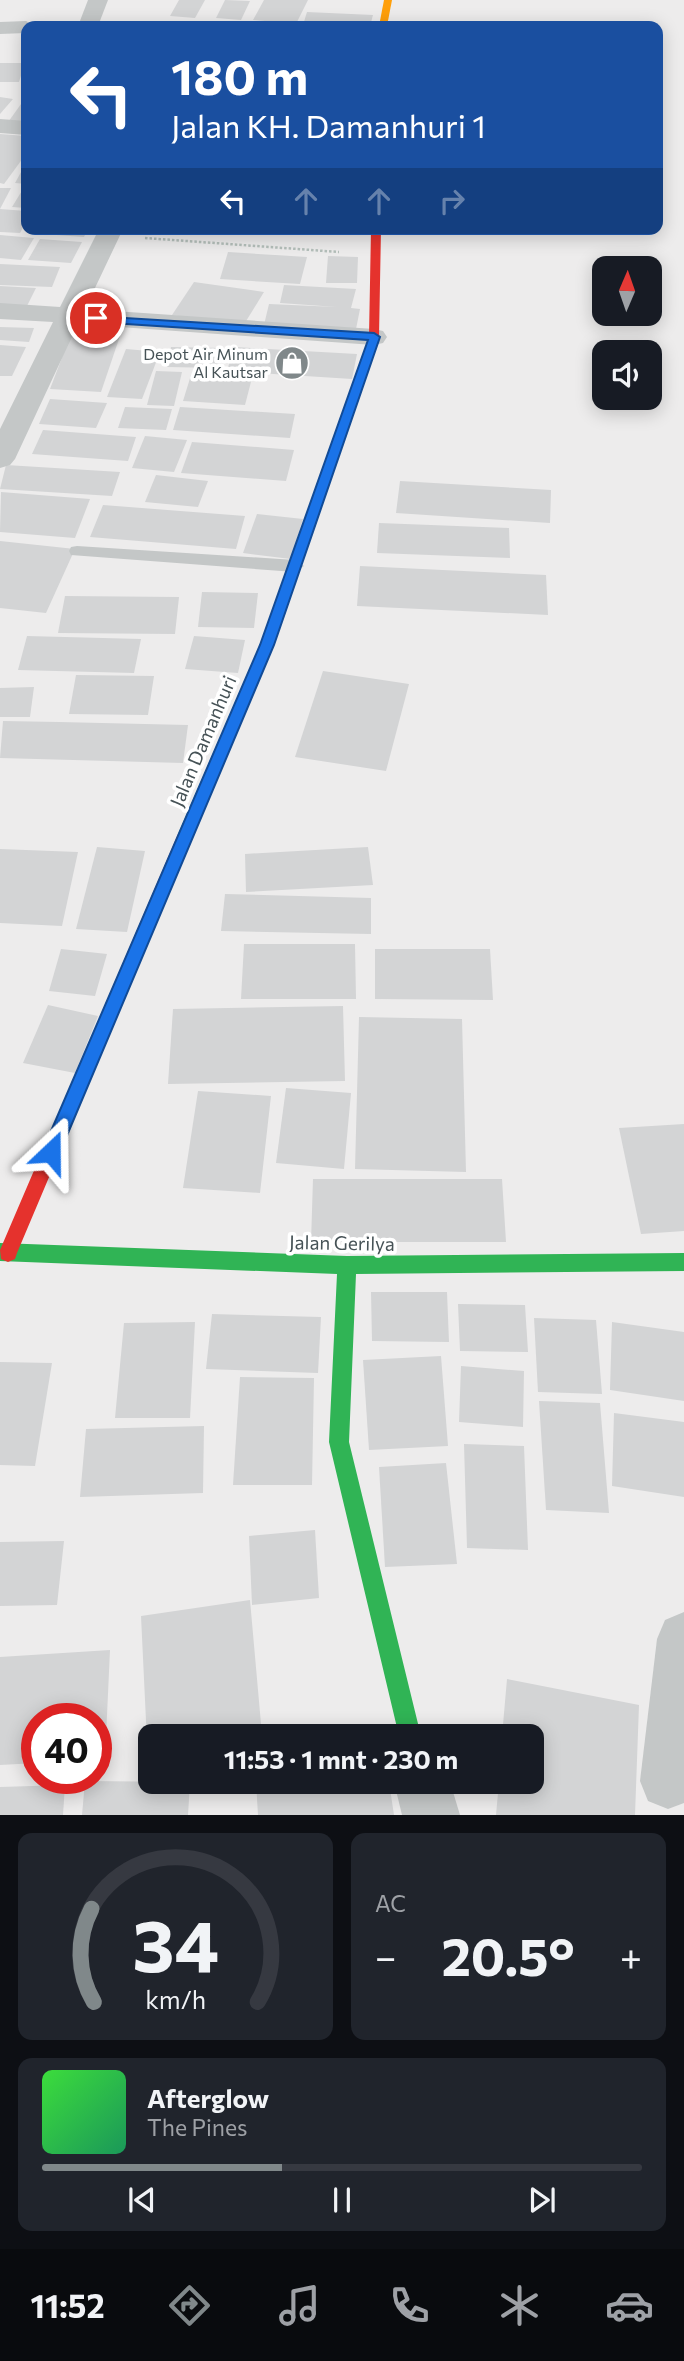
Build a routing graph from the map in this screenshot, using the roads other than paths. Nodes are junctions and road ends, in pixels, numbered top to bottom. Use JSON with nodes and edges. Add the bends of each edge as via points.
{"nodes":[{"id":1,"x":98,"y":0,"type":"edge"},
{"id":2,"x":387,"y":0,"type":"edge"},
{"id":3,"x":90,"y":21,"type":"edge"},
{"id":4,"x":384,"y":21,"type":"edge"},
{"id":5,"x":21,"y":27,"type":"edge"},
{"id":6,"x":0,"y":28,"type":"edge"},
{"id":7,"x":0,"y":126,"type":"edge"},
{"id":8,"x":21,"y":128,"type":"edge"},
{"id":9,"x":109,"y":235,"type":"edge"},
{"id":10,"x":376,"y":235,"type":"edge"},
{"id":11,"x":0,"y":311,"type":"edge"},
{"id":12,"x":68,"y":317,"type":"junction"},
{"id":13,"x":374,"y":337,"type":"junction"},
{"id":14,"x":0,"y":459,"type":"edge"},
{"id":15,"x":77,"y":551,"type":"dead end"},
{"id":16,"x":295,"y":566,"type":"junction"},
{"id":17,"x":4,"y":1252,"type":"edge"},
{"id":18,"x":684,"y":1262,"type":"edge"},
{"id":19,"x":347,"y":1265,"type":"junction"},
{"id":20,"x":684,"y":1639,"type":"edge"},
{"id":21,"x":407,"y":1724,"type":"edge"},
{"id":22,"x":668,"y":1781,"type":"dead end"},
{"id":23,"x":425,"y":1794,"type":"edge"},
{"id":24,"x":431,"y":1815,"type":"edge"}],
"edges":[{"from":1,"to":3,"type":"street"},
{"from":2,"to":4,"type":"street"},
{"from":5,"to":6,"type":"street"},
{"from":7,"to":8,"type":"street"},
{"from":9,"to":12,"type":"street"},
{"from":10,"to":13,"type":"street","name":"Jalan Damanhuri"},
{"from":11,"to":12,"type":"street"},
{"from":12,"to":13,"type":"street"},
{"from":12,"to":14,"type":"street"},
{"from":13,"to":16,"type":"street","name":"Jalan Damanhuri"},
{"from":15,"to":16,"type":"lane"},
{"from":16,"to":17,"type":"street","name":"Jalan Damanhuri","via":[[267,645]]},
{"from":17,"to":19,"type":"street","name":"Jalan Gerilya"},
{"from":18,"to":19,"type":"street","name":"Jalan Gerilya"},
{"from":19,"to":21,"type":"street","via":[[339,1442]]},
{"from":20,"to":22,"type":"street"},
{"from":23,"to":24,"type":"street"}]}
